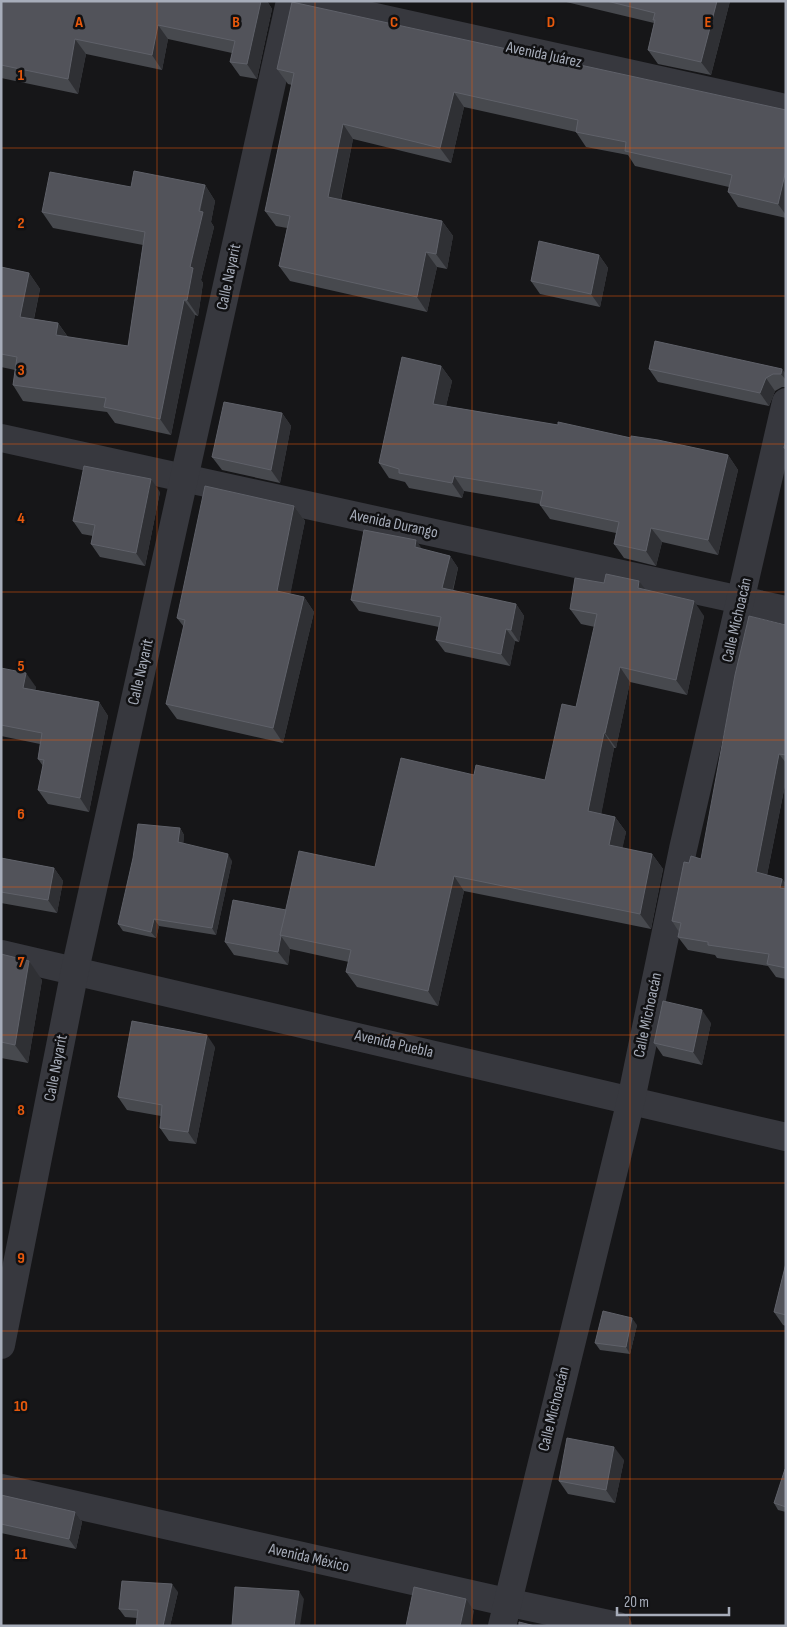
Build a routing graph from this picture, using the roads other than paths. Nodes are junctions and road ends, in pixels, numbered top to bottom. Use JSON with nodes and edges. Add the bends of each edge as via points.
{"nodes":[{"id":1,"x":290,"y":1,"type":"edge"},
{"id":2,"x":303,"y":1,"type":"edge"},
{"id":3,"x":786,"y":108,"type":"edge"},
{"id":4,"x":786,"y":402,"type":"edge"},
{"id":5,"x":1,"y":438,"type":"edge"},
{"id":6,"x":184,"y":478,"type":"junction"},
{"id":7,"x":742,"y":600,"type":"junction"},
{"id":8,"x":786,"y":610,"type":"edge"},
{"id":9,"x":1,"y":954,"type":"edge"},
{"id":10,"x":76,"y":970,"type":"junction"},
{"id":11,"x":630,"y":1100,"type":"junction"},
{"id":12,"x":786,"y":1137,"type":"edge"},
{"id":13,"x":1,"y":1345,"type":"edge"},
{"id":14,"x":1,"y":1488,"type":"edge"},
{"id":15,"x":504,"y":1614,"type":"edge"},
{"id":16,"x":618,"y":1626,"type":"edge"}],
"edges":[{"from":1,"to":6,"type":"street","name":"Calle Nayarit"},
{"from":2,"to":3,"type":"street","name":"Avenida Juárez"},
{"from":4,"to":7,"type":"street","name":"Calle Michoacán"},
{"from":5,"to":6,"type":"street","name":"Avenida Durango"},
{"from":6,"to":7,"type":"street","name":"Avenida Durango"},
{"from":6,"to":10,"type":"street","name":"Calle Nayarit"},
{"from":7,"to":8,"type":"street","name":"Avenida Durango"},
{"from":7,"to":11,"type":"street","name":"Calle Michoacán","via":[[683,849]]},
{"from":9,"to":10,"type":"street","name":"Avenida Puebla"},
{"from":10,"to":11,"type":"street","name":"Avenida Puebla"},
{"from":10,"to":13,"type":"street","name":"Calle Nayarit"},
{"from":11,"to":12,"type":"street","name":"Avenida Puebla"},
{"from":11,"to":15,"type":"street","name":"Calle Michoacán"},
{"from":14,"to":15,"type":"street","name":"Avenida México"},
{"from":15,"to":16,"type":"street","name":"Avenida México"}]}
